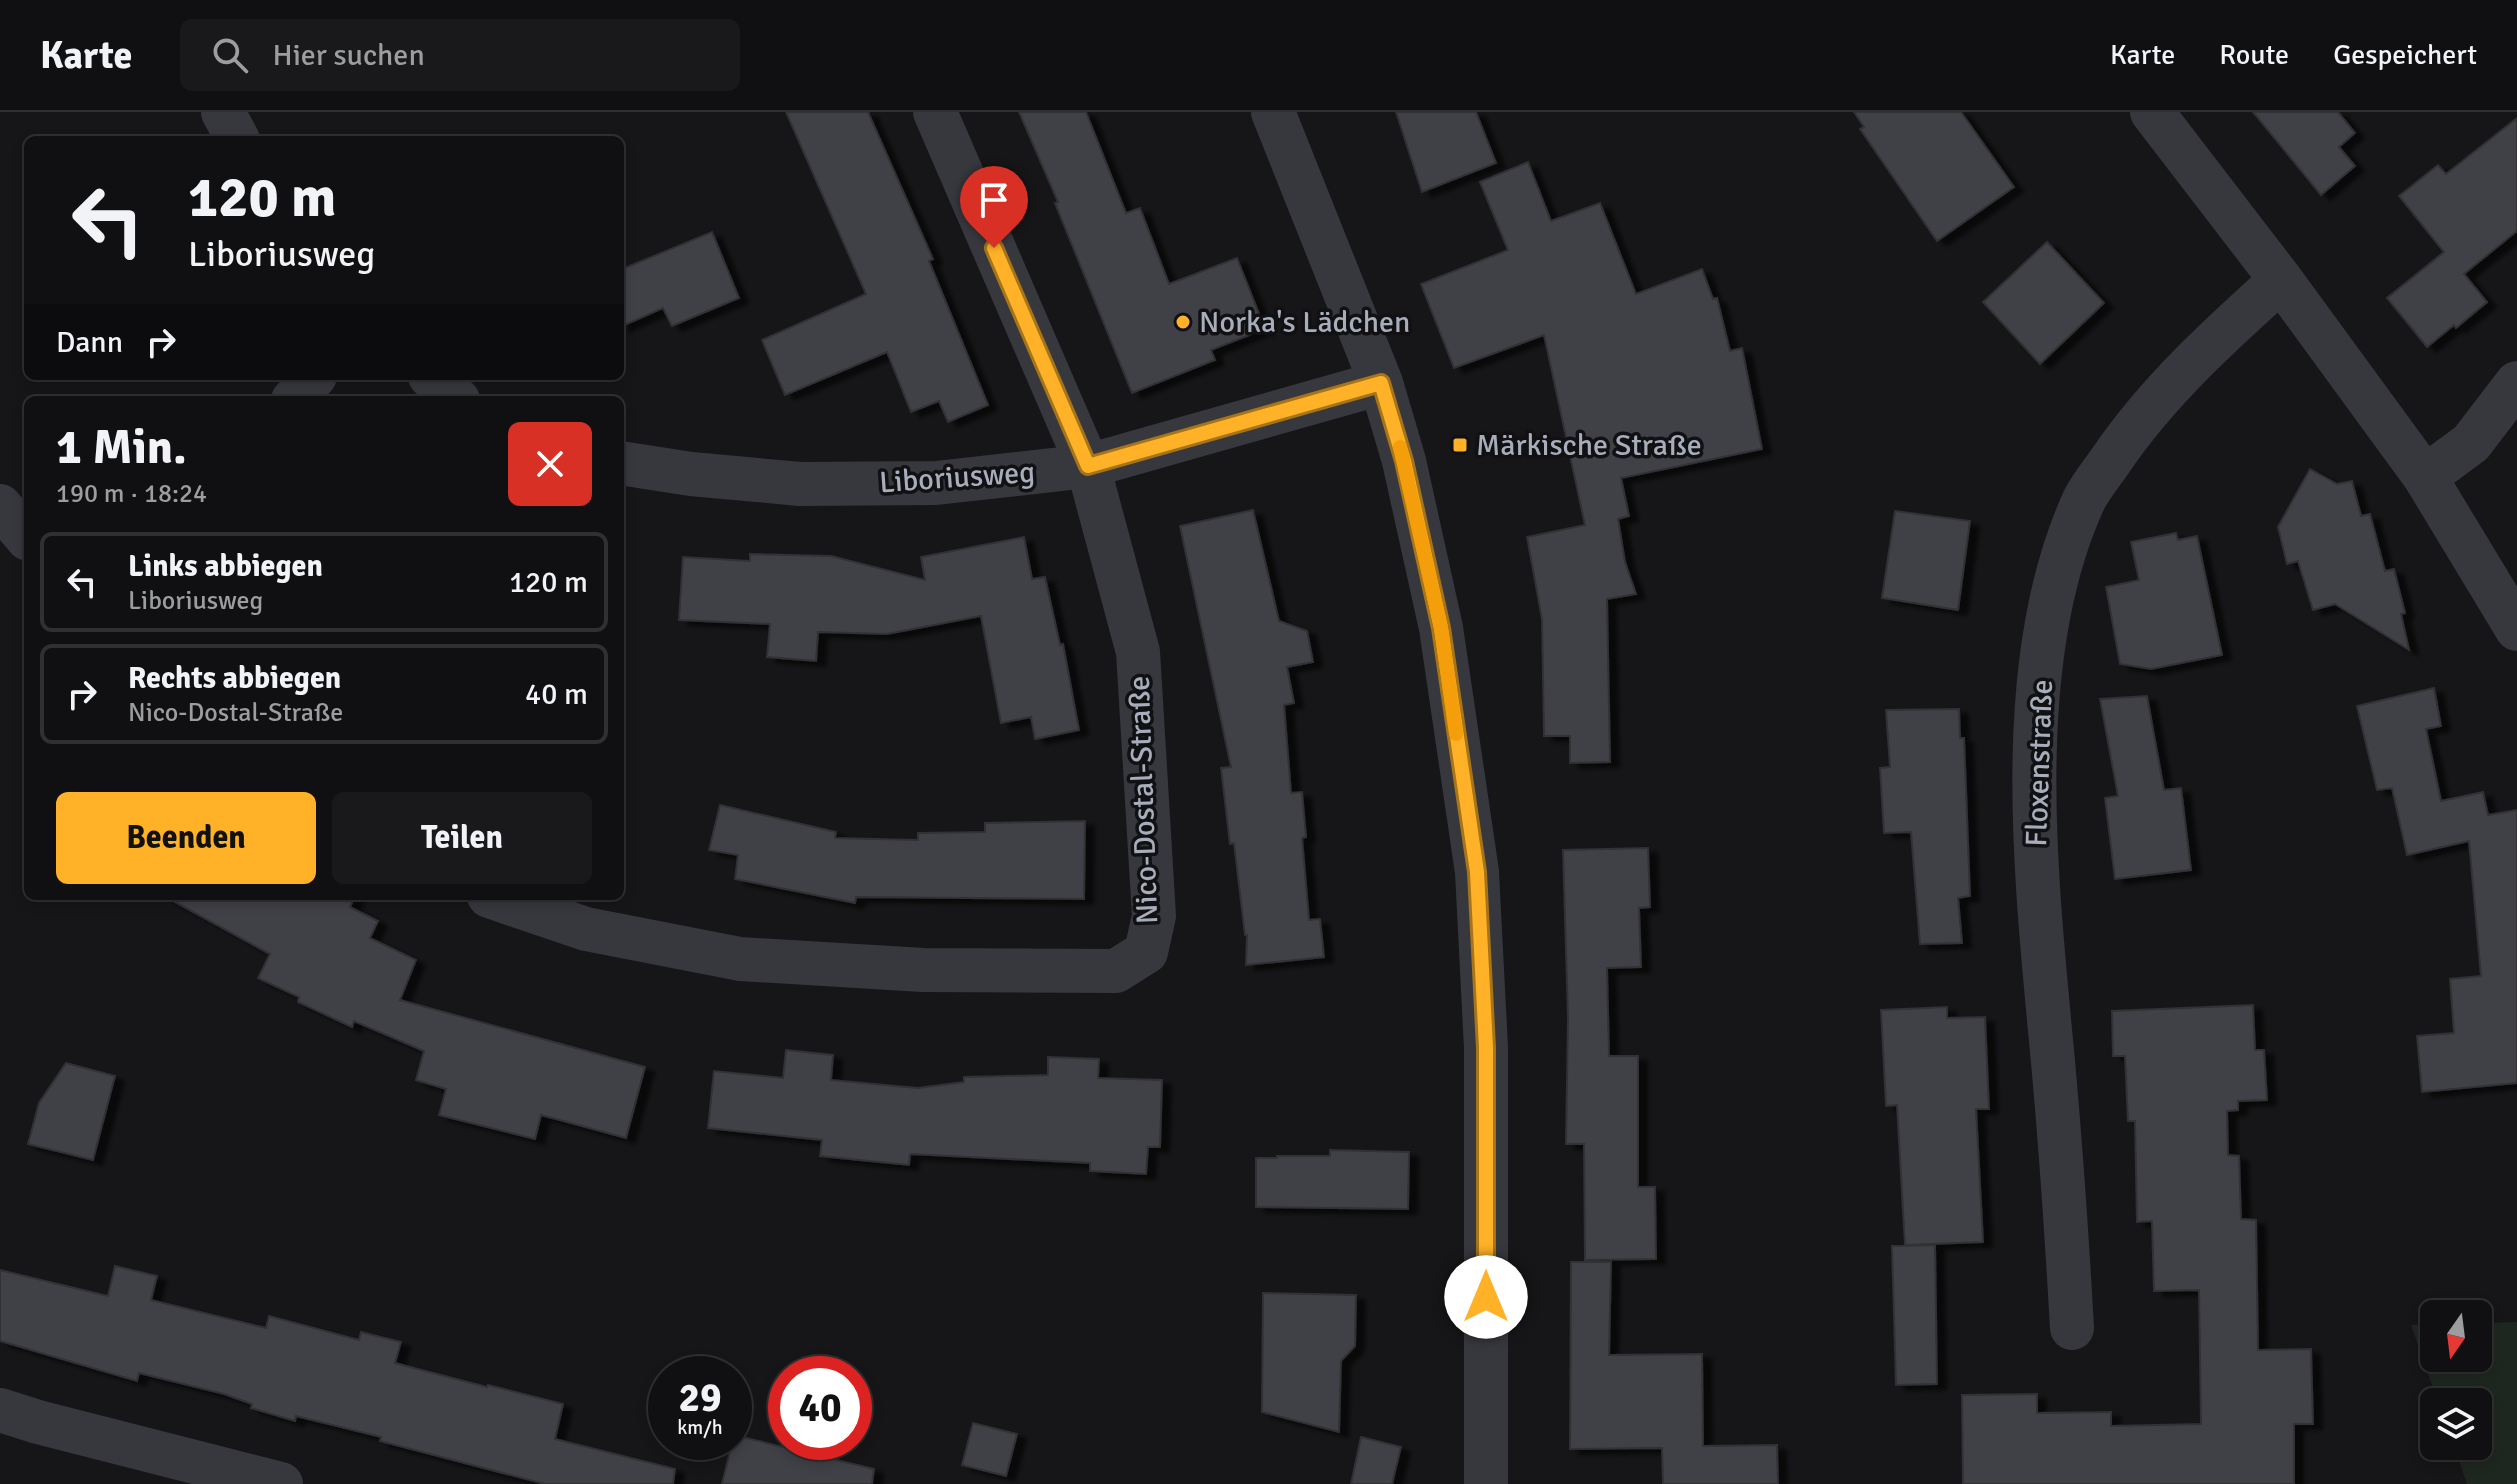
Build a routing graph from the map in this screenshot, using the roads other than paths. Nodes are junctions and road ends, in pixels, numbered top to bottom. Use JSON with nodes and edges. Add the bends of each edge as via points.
{"nodes":[{"id":1,"x":223,"y":112,"type":"edge"},
{"id":2,"x":935,"y":112,"type":"edge"},
{"id":3,"x":1273,"y":112,"type":"edge"},
{"id":4,"x":2152,"y":112,"type":"edge"},
{"id":5,"x":236,"y":136,"type":"edge"},
{"id":6,"x":2281,"y":280,"type":"junction"},
{"id":7,"x":311,"y":380,"type":"edge"},
{"id":8,"x":435,"y":380,"type":"edge"},
{"id":9,"x":1381,"y":383,"type":"junction"},
{"id":10,"x":2517,"y":383,"type":"edge"},
{"id":11,"x":297,"y":396,"type":"edge"},
{"id":12,"x":453,"y":396,"type":"edge"},
{"id":13,"x":624,"y":464,"type":"edge"},
{"id":14,"x":1088,"y":466,"type":"junction"},
{"id":15,"x":2425,"y":477,"type":"junction"},
{"id":16,"x":0,"y":506,"type":"edge"},
{"id":17,"x":24,"y":534,"type":"edge"},
{"id":18,"x":2517,"y":629,"type":"edge"},
{"id":19,"x":501,"y":900,"type":"edge"},
{"id":20,"x":2072,"y":1328,"type":"dead end"},
{"id":21,"x":0,"y":1410,"type":"edge"},
{"id":22,"x":281,"y":1484,"type":"edge"},
{"id":23,"x":1486,"y":1484,"type":"edge"}],
"edges":[{"from":1,"to":5,"type":"street"},
{"from":2,"to":14,"type":"street","name":"Nico-Dostal-Straße"},
{"from":3,"to":9,"type":"street"},
{"from":4,"to":6,"type":"street"},
{"from":6,"to":15,"type":"street"},
{"from":6,"to":20,"type":"street","name":"Floxenstraße","via":[[2189,365],[2125,440],[2085,498],[2046,623],[2037,709],[2036,854]]},
{"from":7,"to":11,"type":"street"},
{"from":8,"to":12,"type":"street"},
{"from":9,"to":14,"type":"street","name":"Liboriusweg"},
{"from":9,"to":23,"type":"street","via":[[1441,628],[1477,872],[1486,1048]]},
{"from":10,"to":15,"type":"street","via":[[2471,443]]},
{"from":13,"to":14,"type":"street","name":"Liboriusweg","via":[[800,484],[936,483]]},
{"from":14,"to":19,"type":"street","name":"Nico-Dostal-Straße","via":[[1138,652],[1154,916],[1146,952],[1116,971],[923,970],[740,959],[586,929]]},
{"from":15,"to":18,"type":"street"},
{"from":16,"to":17,"type":"street"},
{"from":21,"to":22,"type":"street"}]}
